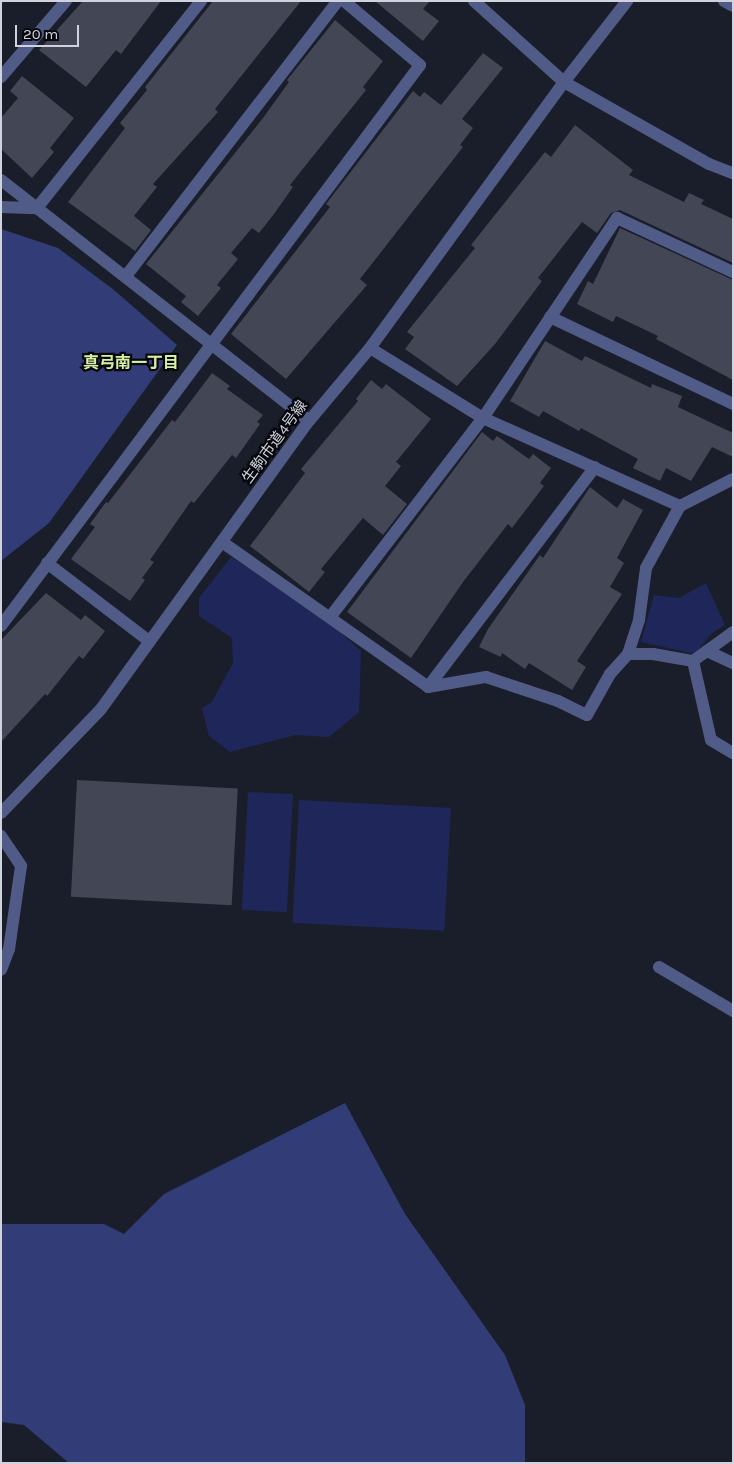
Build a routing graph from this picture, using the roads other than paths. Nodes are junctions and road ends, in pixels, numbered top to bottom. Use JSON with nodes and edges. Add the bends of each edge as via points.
{"nodes":[{"id":1,"x":66,"y":1,"type":"edge"},
{"id":2,"x":201,"y":1,"type":"edge"},
{"id":3,"x":338,"y":1,"type":"edge"},
{"id":4,"x":344,"y":1,"type":"edge"},
{"id":5,"x":474,"y":1,"type":"edge"},
{"id":6,"x":627,"y":1,"type":"edge"},
{"id":7,"x":724,"y":1,"type":"edge"},
{"id":8,"x":733,"y":6,"type":"edge"},
{"id":9,"x":1,"y":77,"type":"edge"},
{"id":10,"x":564,"y":82,"type":"junction"},
{"id":11,"x":733,"y":173,"type":"edge"},
{"id":12,"x":1,"y":180,"type":"edge"},
{"id":13,"x":1,"y":207,"type":"edge"},
{"id":14,"x":37,"y":208,"type":"junction"},
{"id":15,"x":733,"y":272,"type":"edge"},
{"id":16,"x":126,"y":276,"type":"junction"},
{"id":17,"x":550,"y":317,"type":"junction"},
{"id":18,"x":212,"y":344,"type":"junction"},
{"id":19,"x":370,"y":348,"type":"junction"},
{"id":20,"x":733,"y":404,"type":"edge"},
{"id":21,"x":483,"y":418,"type":"junction"},
{"id":22,"x":309,"y":421,"type":"junction"},
{"id":23,"x":595,"y":467,"type":"junction"},
{"id":24,"x":733,"y":478,"type":"edge"},
{"id":25,"x":680,"y":506,"type":"junction"},
{"id":26,"x":222,"y":542,"type":"junction"},
{"id":27,"x":47,"y":563,"type":"junction"},
{"id":28,"x":331,"y":616,"type":"junction"},
{"id":29,"x":2,"y":623,"type":"edge"},
{"id":30,"x":733,"y":632,"type":"edge"},
{"id":31,"x":149,"y":641,"type":"junction"},
{"id":32,"x":707,"y":651,"type":"junction"},
{"id":33,"x":628,"y":654,"type":"junction"},
{"id":34,"x":693,"y":662,"type":"junction"},
{"id":35,"x":733,"y":662,"type":"edge"},
{"id":36,"x":428,"y":687,"type":"junction"},
{"id":37,"x":733,"y":753,"type":"edge"},
{"id":38,"x":1,"y":813,"type":"edge"},
{"id":39,"x":1,"y":836,"type":"edge"},
{"id":40,"x":659,"y":967,"type":"dead end"},
{"id":41,"x":1,"y":970,"type":"edge"},
{"id":42,"x":733,"y":1012,"type":"edge"}],
"edges":[{"from":1,"to":9,"type":"street"},
{"from":2,"to":14,"type":"street"},
{"from":3,"to":16,"type":"street"},
{"from":4,"to":18,"type":"street","via":[[420,65]]},
{"from":5,"to":10,"type":"street"},
{"from":6,"to":10,"type":"street","name":"生駒市道4号線"},
{"from":7,"to":8,"type":"street"},
{"from":10,"to":11,"type":"street","via":[[709,164]]},
{"from":10,"to":19,"type":"street","name":"生駒市道4号線"},
{"from":12,"to":14,"type":"street"},
{"from":13,"to":14,"type":"street"},
{"from":14,"to":16,"type":"street"},
{"from":15,"to":17,"type":"street","via":[[617,218]]},
{"from":16,"to":18,"type":"street"},
{"from":17,"to":20,"type":"street"},
{"from":17,"to":21,"type":"street"},
{"from":18,"to":22,"type":"street"},
{"from":18,"to":27,"type":"street"},
{"from":19,"to":21,"type":"street"},
{"from":19,"to":22,"type":"street","name":"生駒市道4号線"},
{"from":21,"to":23,"type":"street"},
{"from":21,"to":28,"type":"street"},
{"from":22,"to":26,"type":"street","name":"生駒市道4号線"},
{"from":23,"to":25,"type":"street"},
{"from":23,"to":36,"type":"street"},
{"from":24,"to":25,"type":"street"},
{"from":25,"to":33,"type":"street","via":[[646,568],[640,620]]},
{"from":26,"to":28,"type":"street"},
{"from":26,"to":31,"type":"street","name":"生駒市道4号線"},
{"from":27,"to":29,"type":"street"},
{"from":27,"to":31,"type":"street"},
{"from":28,"to":36,"type":"street"},
{"from":30,"to":32,"type":"street"},
{"from":31,"to":38,"type":"street","name":"生駒市道4号線","via":[[101,709]]},
{"from":32,"to":34,"type":"street"},
{"from":32,"to":35,"type":"street"},
{"from":33,"to":34,"type":"street","via":[[653,654]]},
{"from":33,"to":36,"type":"street","via":[[610,674],[587,715],[558,701],[486,677]]},
{"from":34,"to":37,"type":"street","via":[[711,740]]},
{"from":39,"to":41,"type":"street","via":[[21,866],[9,949]]},
{"from":40,"to":42,"type":"street"}]}
